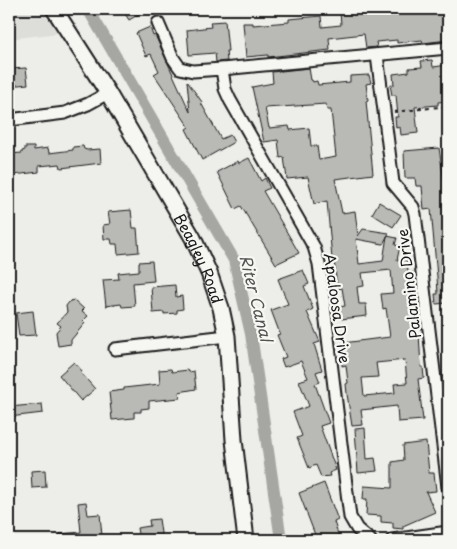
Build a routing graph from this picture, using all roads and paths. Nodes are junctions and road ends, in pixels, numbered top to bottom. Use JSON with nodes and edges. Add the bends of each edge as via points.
{"nodes":[{"id":1,"x":54,"y":9,"type":"edge"},
{"id":2,"x":158,"y":23,"type":"dead end"},
{"id":3,"x":448,"y":48,"type":"edge"},
{"id":4,"x":377,"y":55,"type":"junction"},
{"id":5,"x":222,"y":69,"type":"junction"},
{"id":6,"x":108,"y":94,"type":"junction"},
{"id":7,"x":448,"y":106,"type":"edge"},
{"id":8,"x":384,"y":113,"type":"junction"},
{"id":9,"x":9,"y":120,"type":"edge"},
{"id":10,"x":226,"y":336,"type":"junction"},
{"id":11,"x":115,"y":349,"type":"dead end"},
{"id":12,"x":448,"y":487,"type":"edge"},
{"id":13,"x":448,"y":532,"type":"edge"},
{"id":14,"x":246,"y":540,"type":"edge"},
{"id":15,"x":370,"y":540,"type":"edge"},
{"id":16,"x":392,"y":540,"type":"edge"}],
"edges":[{"from":1,"to":6,"type":"street","name":"Beagley Road"},
{"from":2,"to":5,"type":"street","via":[[180,68],[193,71]]},
{"from":3,"to":4,"type":"street"},
{"from":4,"to":5,"type":"street"},
{"from":4,"to":8,"type":"street","name":"Palamino Drive"},
{"from":5,"to":15,"type":"street","name":"Apaloosa Drive","via":[[230,100],[312,242],[318,258],[350,517],[357,529]]},
{"from":6,"to":9,"type":"street","via":[[65,113]]},
{"from":6,"to":10,"type":"street","name":"Beagley Road","via":[[202,255],[216,290]]},
{"from":7,"to":8,"type":"path"},
{"from":8,"to":12,"type":"street","name":"Palamino Drive","via":[[393,183],[415,214]]},
{"from":10,"to":11,"type":"street"},
{"from":10,"to":14,"type":"street","name":"Beagley Road"},
{"from":13,"to":16,"type":"street"}]}
